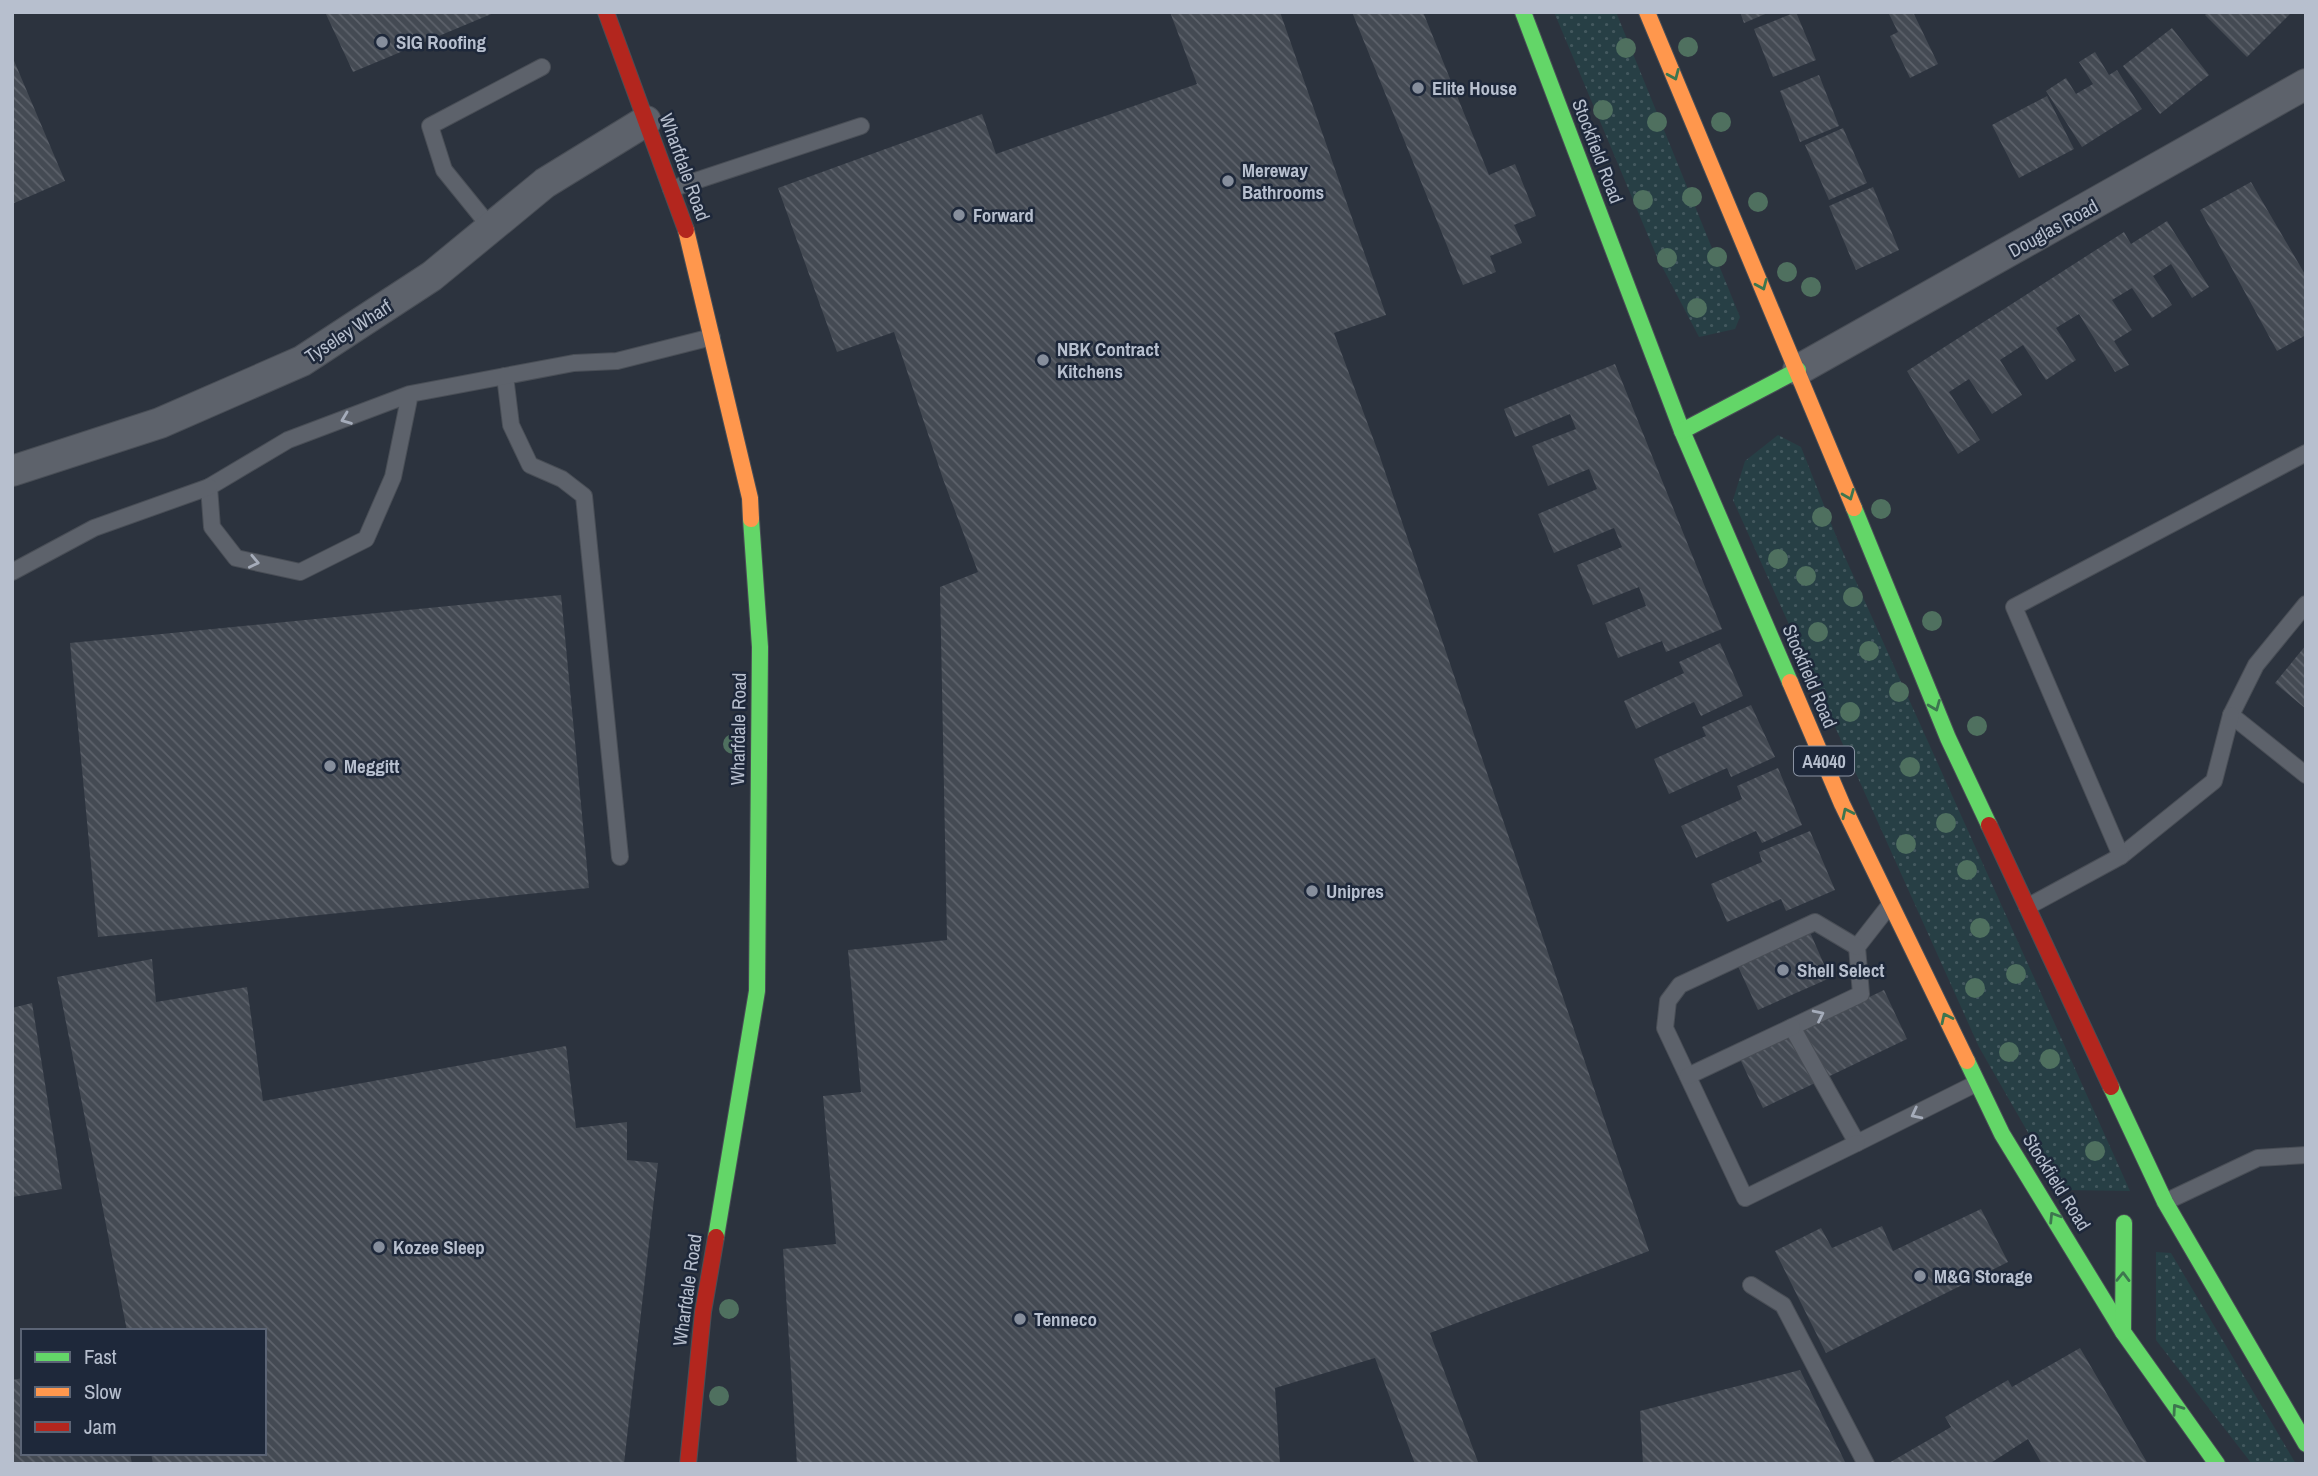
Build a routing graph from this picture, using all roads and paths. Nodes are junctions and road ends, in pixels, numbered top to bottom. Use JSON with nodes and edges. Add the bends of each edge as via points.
{"nodes":[{"id":1,"x":606,"y":12,"type":"edge"},
{"id":2,"x":1522,"y":12,"type":"edge"},
{"id":3,"x":1647,"y":12,"type":"edge"},
{"id":4,"x":542,"y":67,"type":"dead end"},
{"id":5,"x":2306,"y":84,"type":"edge"},
{"id":6,"x":646,"y":121,"type":"junction"},
{"id":7,"x":861,"y":126,"type":"dead end"},
{"id":8,"x":671,"y":189,"type":"junction"},
{"id":9,"x":491,"y":228,"type":"junction"},
{"id":10,"x":712,"y":337,"type":"junction"},
{"id":11,"x":1798,"y":370,"type":"junction"},
{"id":12,"x":505,"y":376,"type":"junction"},
{"id":13,"x":410,"y":394,"type":"junction"},
{"id":14,"x":1682,"y":431,"type":"junction"},
{"id":15,"x":2306,"y":453,"type":"edge"},
{"id":16,"x":12,"y":471,"type":"edge"},
{"id":17,"x":209,"y":487,"type":"junction"},
{"id":18,"x":12,"y":572,"type":"edge"},
{"id":19,"x":2306,"y":604,"type":"edge"},
{"id":20,"x":2231,"y":715,"type":"junction"},
{"id":21,"x":2306,"y":775,"type":"edge"},
{"id":22,"x":2121,"y":856,"type":"junction"},
{"id":23,"x":620,"y":857,"type":"dead end"},
{"id":24,"x":1891,"y":904,"type":"junction"},
{"id":25,"x":2028,"y":906,"type":"junction"},
{"id":26,"x":1857,"y":947,"type":"junction"},
{"id":27,"x":1793,"y":1027,"type":"junction"},
{"id":28,"x":1688,"y":1076,"type":"junction"},
{"id":29,"x":1977,"y":1083,"type":"junction"},
{"id":30,"x":1857,"y":1143,"type":"junction"},
{"id":31,"x":2306,"y":1155,"type":"edge"},
{"id":32,"x":2160,"y":1205,"type":"junction"},
{"id":33,"x":2123,"y":1223,"type":"dead end"},
{"id":34,"x":1751,"y":1285,"type":"dead end"},
{"id":35,"x":2123,"y":1332,"type":"junction"},
{"id":36,"x":2306,"y":1444,"type":"edge"},
{"id":37,"x":688,"y":1464,"type":"edge"},
{"id":38,"x":1866,"y":1464,"type":"edge"},
{"id":39,"x":2217,"y":1464,"type":"edge"}],
"edges":[{"from":1,"to":6,"type":"main road","name":"Wharfdale Road"},
{"from":2,"to":14,"type":"main road","name":"Stockfield Road","number":"A4040"},
{"from":3,"to":11,"type":"main road","one_way":true},
{"from":4,"to":9,"type":"lane","via":[[430,126],[444,170]]},
{"from":5,"to":11,"type":"street","name":"Douglas Road"},
{"from":6,"to":8,"type":"main road","name":"Wharfdale Road"},
{"from":6,"to":9,"type":"street","name":"Tyseley Wharf","via":[[545,183]]},
{"from":7,"to":8,"type":"lane"},
{"from":8,"to":10,"type":"main road","name":"Wharfdale Road","via":[[689,239]]},
{"from":9,"to":16,"type":"street","name":"Tyseley Wharf","via":[[432,276],[302,361],[160,423]]},
{"from":10,"to":12,"type":"lane","via":[[617,361],[575,363]]},
{"from":10,"to":37,"type":"main road","name":"Wharfdale Road","via":[[750,498],[754,552],[760,647],[757,991],[703,1312]]},
{"from":11,"to":14,"type":"main road"},
{"from":11,"to":25,"type":"main road","one_way":true,"via":[[1948,737]]},
{"from":12,"to":13,"type":"lane"},
{"from":12,"to":23,"type":"lane","via":[[511,425],[530,466],[584,496]]},
{"from":13,"to":17,"type":"lane","one_way":true,"via":[[288,440]]},
{"from":17,"to":13,"type":"lane","one_way":true,"via":[[212,527],[236,558],[300,572],[366,539],[393,477]]},
{"from":24,"to":14,"type":"main road","name":"Stockfield Road","number":"A4040","one_way":true,"via":[[1842,804]]},
{"from":15,"to":22,"type":"lane","via":[[2014,607]]},
{"from":17,"to":18,"type":"lane","via":[[94,528]]},
{"from":19,"to":20,"type":"lane","via":[[2256,665]]},
{"from":20,"to":21,"type":"lane"},
{"from":20,"to":22,"type":"lane","via":[[2214,782]]},
{"from":22,"to":25,"type":"lane"},
{"from":24,"to":26,"type":"lane"},
{"from":29,"to":24,"type":"main road","name":"Stockfield Road","number":"A4040","one_way":true},
{"from":25,"to":32,"type":"main road"},
{"from":27,"to":26,"type":"lane","one_way":true,"via":[[1861,994]]},
{"from":26,"to":28,"type":"lane","via":[[1815,922],[1680,985],[1668,1002],[1665,1028]]},
{"from":27,"to":28,"type":"lane"},
{"from":27,"to":30,"type":"lane"},
{"from":28,"to":30,"type":"lane","via":[[1745,1198]]},
{"from":29,"to":30,"type":"lane","one_way":true},
{"from":35,"to":29,"type":"main road","name":"Stockfield Road","number":"A4040","one_way":true,"via":[[2081,1244],[2002,1134]]},
{"from":31,"to":32,"type":"lane","via":[[2258,1158]]},
{"from":32,"to":36,"type":"main road"},
{"from":35,"to":33,"type":"main road","one_way":true},
{"from":34,"to":38,"type":"lane","via":[[1783,1305]]},
{"from":39,"to":35,"type":"main road","name":"Stockfield Road","number":"A4040","one_way":true}]}
